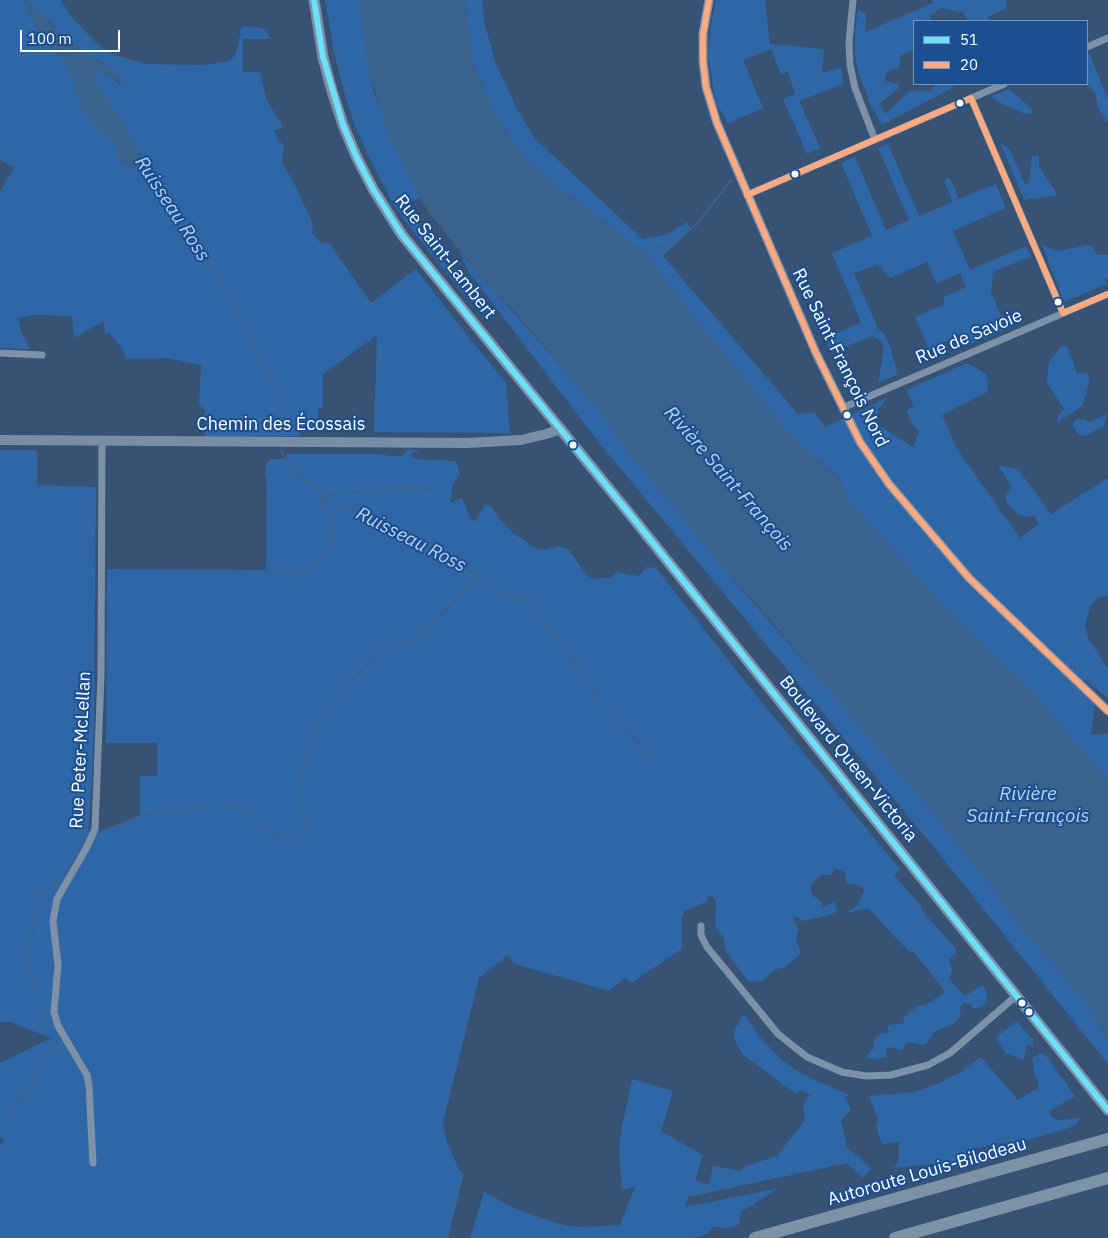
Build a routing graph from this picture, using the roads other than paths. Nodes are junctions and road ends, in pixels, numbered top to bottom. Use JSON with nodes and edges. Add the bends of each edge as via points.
{"nodes":[{"id":1,"x":314,"y":0,"type":"edge"},
{"id":2,"x":709,"y":0,"type":"edge"},
{"id":3,"x":853,"y":0,"type":"edge"},
{"id":4,"x":1108,"y":38,"type":"edge"},
{"id":5,"x":1088,"y":47,"type":"edge"},
{"id":6,"x":1002,"y":85,"type":"edge"},
{"id":7,"x":971,"y":98,"type":"junction"},
{"id":8,"x":875,"y":140,"type":"junction"},
{"id":9,"x":747,"y":195,"type":"junction"},
{"id":10,"x":1108,"y":294,"type":"edge"},
{"id":11,"x":1063,"y":313,"type":"junction"},
{"id":12,"x":0,"y":353,"type":"edge"},
{"id":13,"x":42,"y":355,"type":"dead end"},
{"id":14,"x":842,"y":408,"type":"junction"},
{"id":15,"x":561,"y":429,"type":"junction"},
{"id":16,"x":0,"y":440,"type":"edge"},
{"id":17,"x":102,"y":440,"type":"junction"},
{"id":18,"x":1108,"y":711,"type":"edge"},
{"id":19,"x":701,"y":926,"type":"dead end"},
{"id":20,"x":1016,"y":996,"type":"junction"},
{"id":21,"x":1108,"y":1110,"type":"edge"},
{"id":22,"x":1105,"y":1140,"type":"edge"},
{"id":23,"x":94,"y":1163,"type":"dead end"},
{"id":24,"x":1108,"y":1178,"type":"edge"},
{"id":25,"x":755,"y":1238,"type":"edge"},
{"id":26,"x":895,"y":1238,"type":"edge"}],
"edges":[{"from":1,"to":15,"type":"main road","name":"Rue Saint-Lambert","via":[[334,100],[373,190],[412,249]]},
{"from":2,"to":9,"type":"street","name":"Rue Saint-François Nord","via":[[702,44],[706,88]]},
{"from":3,"to":8,"type":"street","via":[[850,65],[855,88]]},
{"from":4,"to":5,"type":"street"},
{"from":6,"to":7,"type":"street"},
{"from":7,"to":8,"type":"street"},
{"from":7,"to":11,"type":"street"},
{"from":8,"to":9,"type":"street"},
{"from":9,"to":14,"type":"street","name":"Rue Saint-François Nord"},
{"from":10,"to":11,"type":"street","name":"Rue de Savoie"},
{"from":11,"to":14,"type":"street","name":"Rue de Savoie"},
{"from":12,"to":13,"type":"street"},
{"from":14,"to":18,"type":"street","name":"Rue Saint-François Nord","via":[[869,457],[934,539],[998,608]]},
{"from":15,"to":17,"type":"main road","name":"Chemin des Écossais","via":[[521,440],[486,442]]},
{"from":15,"to":20,"type":"main road","name":"Boulevard Queen-Victoria"},
{"from":16,"to":17,"type":"main road","name":"Chemin des Écossais"},
{"from":17,"to":23,"type":"street","name":"Rue Peter-McLellan","via":[[101,675],[95,821],[92,837],[57,899],[53,921],[58,965],[55,1019],[87,1075]]},
{"from":19,"to":20,"type":"street","via":[[707,947],[778,1034],[807,1057],[842,1072],[866,1076],[891,1075],[928,1065],[950,1054]]},
{"from":20,"to":21,"type":"main road","name":"Boulevard Queen-Victoria"},
{"from":22,"to":25,"type":"highway","name":"Autoroute Louis-Bilodeau"},
{"from":24,"to":26,"type":"highway"}]}
